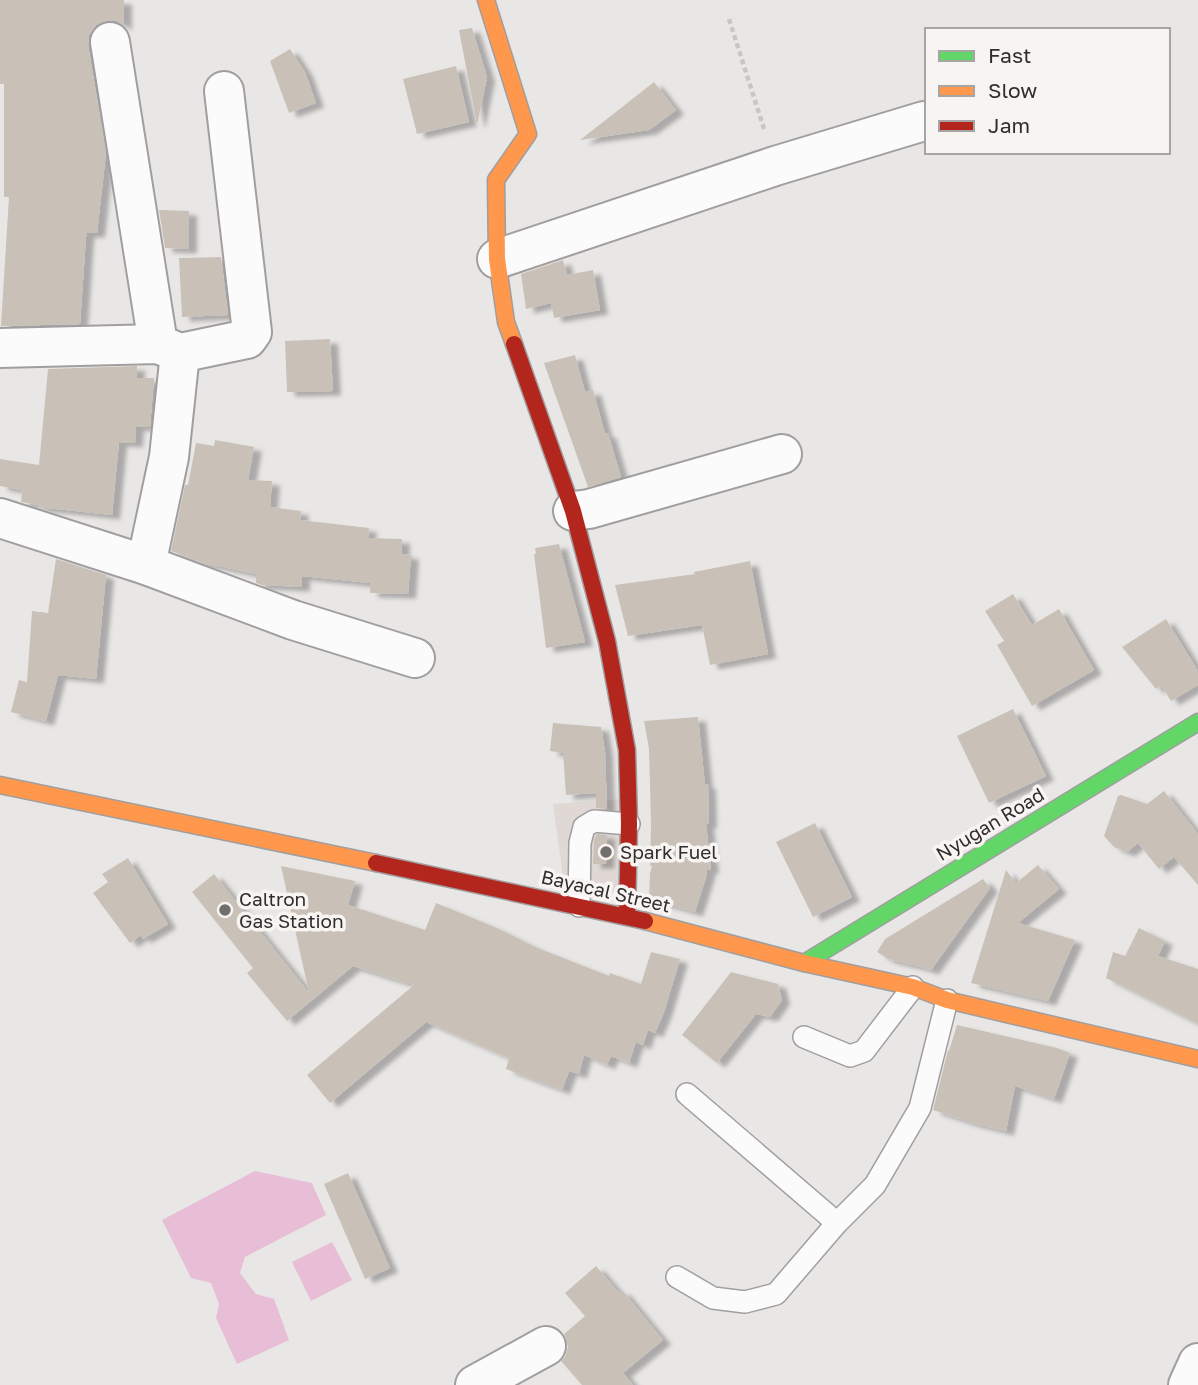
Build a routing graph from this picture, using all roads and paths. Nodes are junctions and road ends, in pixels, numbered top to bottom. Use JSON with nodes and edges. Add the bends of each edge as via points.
{"nodes":[{"id":1,"x":486,"y":0,"type":"edge"},
{"id":2,"x":729,"y":19,"type":"dead end"},
{"id":3,"x":110,"y":42,"type":"dead end"},
{"id":4,"x":224,"y":91,"type":"dead end"},
{"id":5,"x":924,"y":121,"type":"dead end"},
{"id":6,"x":775,"y":166,"type":"junction"},
{"id":7,"x":497,"y":259,"type":"junction"},
{"id":8,"x":0,"y":348,"type":"edge"},
{"id":9,"x":169,"y":349,"type":"junction"},
{"id":10,"x":782,"y":454,"type":"dead end"},
{"id":11,"x":573,"y":511,"type":"junction"},
{"id":12,"x":0,"y":518,"type":"edge"},
{"id":13,"x":146,"y":565,"type":"junction"},
{"id":14,"x":415,"y":658,"type":"dead end"},
{"id":15,"x":1198,"y":722,"type":"edge"},
{"id":16,"x":0,"y":785,"type":"edge"},
{"id":17,"x":629,"y":824,"type":"junction"},
{"id":18,"x":579,"y":906,"type":"junction"},
{"id":19,"x":627,"y":916,"type":"junction"},
{"id":20,"x":804,"y":963,"type":"junction"},
{"id":21,"x":913,"y":987,"type":"junction"},
{"id":22,"x":947,"y":1000,"type":"junction"},
{"id":23,"x":804,"y":1037,"type":"dead end"},
{"id":24,"x":1198,"y":1059,"type":"edge"},
{"id":25,"x":687,"y":1094,"type":"dead end"},
{"id":26,"x":837,"y":1223,"type":"junction"},
{"id":27,"x":677,"y":1277,"type":"dead end"},
{"id":28,"x":546,"y":1346,"type":"dead end"},
{"id":29,"x":1198,"y":1363,"type":"edge"},
{"id":30,"x":475,"y":1385,"type":"edge"},
{"id":31,"x":1188,"y":1385,"type":"edge"}],
"edges":[{"from":1,"to":7,"type":"main road","via":[[528,134],[496,180]]},
{"from":2,"to":6,"type":"path"},
{"from":3,"to":9,"type":"street"},
{"from":4,"to":9,"type":"street","via":[[252,332],[247,339]]},
{"from":5,"to":6,"type":"street"},
{"from":6,"to":7,"type":"street"},
{"from":7,"to":11,"type":"main road","via":[[506,322]]},
{"from":8,"to":9,"type":"street"},
{"from":9,"to":13,"type":"street","via":[[169,457]]},
{"from":10,"to":11,"type":"street"},
{"from":11,"to":17,"type":"main road","via":[[607,641],[622,722]]},
{"from":12,"to":13,"type":"street"},
{"from":13,"to":14,"type":"street","via":[[293,620]]},
{"from":15,"to":20,"type":"main road","name":"Nyugan Road"},
{"from":16,"to":18,"type":"main road","name":"Bayacal Street"},
{"from":17,"to":18,"type":"lane","via":[[594,821],[584,827]]},
{"from":17,"to":19,"type":"main road"},
{"from":18,"to":19,"type":"main road","name":"Bayacal Street"},
{"from":19,"to":20,"type":"main road","name":"Bayacal Street"},
{"from":20,"to":21,"type":"main road","name":"Bayacal Street"},
{"from":21,"to":22,"type":"main road","name":"Bayacal Street"},
{"from":21,"to":23,"type":"lane","via":[[864,1051],[850,1055]]},
{"from":22,"to":24,"type":"main road","name":"Bayacal Street"},
{"from":22,"to":26,"type":"lane","via":[[920,1108],[876,1185]]},
{"from":25,"to":26,"type":"lane"},
{"from":26,"to":27,"type":"lane","via":[[776,1294],[745,1302],[713,1298]]},
{"from":28,"to":30,"type":"street"},
{"from":29,"to":31,"type":"street"}]}
